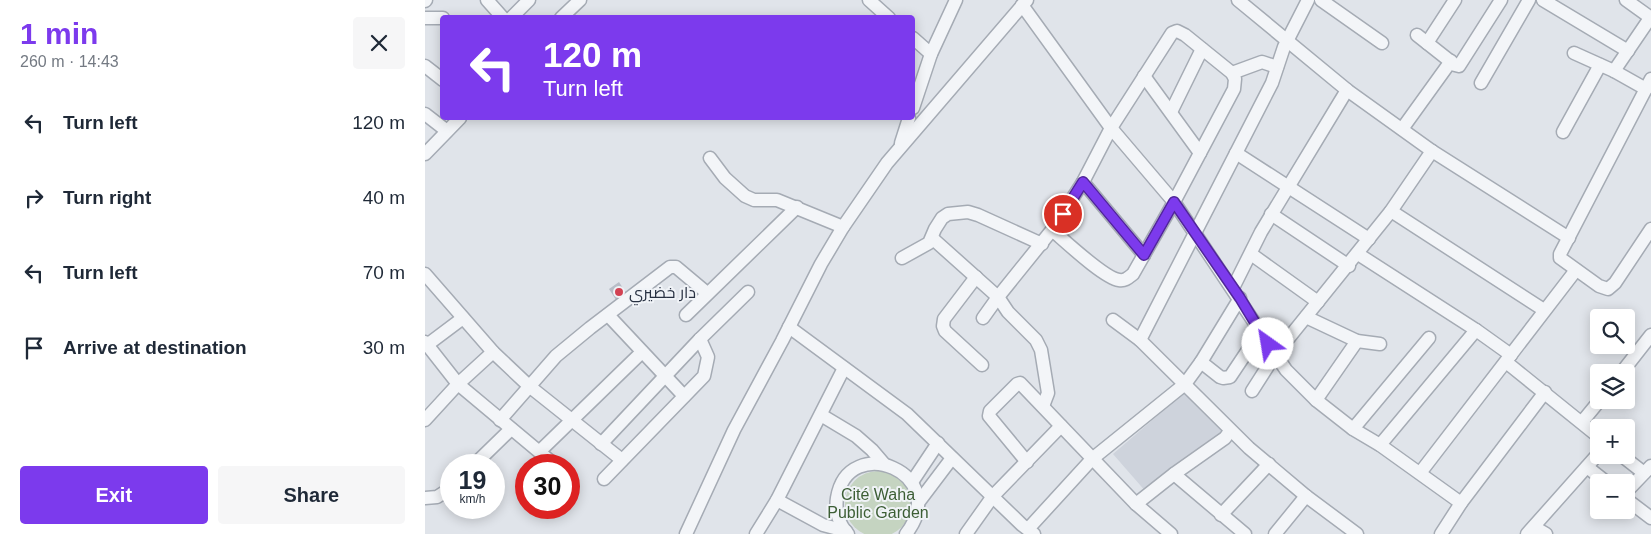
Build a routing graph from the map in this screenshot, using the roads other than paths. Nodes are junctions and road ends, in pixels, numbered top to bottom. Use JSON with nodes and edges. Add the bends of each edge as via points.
{"nodes":[{"id":1,"x":487,"y":0,"type":"edge"},
{"id":2,"x":529,"y":0,"type":"edge"},
{"id":3,"x":580,"y":0,"type":"edge"},
{"id":4,"x":869,"y":0,"type":"edge"},
{"id":5,"x":956,"y":0,"type":"edge"},
{"id":6,"x":1238,"y":0,"type":"edge"},
{"id":7,"x":1308,"y":0,"type":"edge"},
{"id":8,"x":1321,"y":0,"type":"edge"},
{"id":9,"x":1455,"y":0,"type":"edge"},
{"id":10,"x":1501,"y":0,"type":"edge"},
{"id":11,"x":1529,"y":0,"type":"edge"},
{"id":12,"x":1543,"y":0,"type":"edge"},
{"id":13,"x":1626,"y":0,"type":"edge"},
{"id":14,"x":1025,"y":3,"type":"edge"},
{"id":15,"x":500,"y":15,"type":"edge"},
{"id":16,"x":514,"y":15,"type":"edge"},
{"id":17,"x":564,"y":15,"type":"edge"},
{"id":18,"x":886,"y":15,"type":"edge"},
{"id":19,"x":425,"y":18,"type":"edge"},
{"id":20,"x":440,"y":18,"type":"edge"},
{"id":21,"x":1651,"y":18,"type":"edge"},
{"id":22,"x":1287,"y":39,"type":"junction"},
{"id":23,"x":915,"y":40,"type":"edge"},
{"id":24,"x":1383,"y":43,"type":"dead end"},
{"id":25,"x":1202,"y":49,"type":"junction"},
{"id":26,"x":1628,"y":51,"type":"junction"},
{"id":27,"x":1575,"y":53,"type":"dead end"},
{"id":28,"x":931,"y":54,"type":"junction"},
{"id":29,"x":1451,"y":61,"type":"junction"},
{"id":30,"x":1600,"y":65,"type":"junction"},
{"id":31,"x":425,"y":66,"type":"edge"},
{"id":32,"x":1277,"y":67,"type":"junction"},
{"id":33,"x":1614,"y":71,"type":"junction"},
{"id":34,"x":1232,"y":73,"type":"junction"},
{"id":35,"x":1144,"y":76,"type":"junction"},
{"id":36,"x":440,"y":77,"type":"edge"},
{"id":37,"x":1481,"y":83,"type":"dead end"},
{"id":38,"x":1648,"y":84,"type":"edge"},
{"id":39,"x":1347,"y":90,"type":"junction"},
{"id":40,"x":915,"y":103,"type":"edge"},
{"id":41,"x":915,"y":110,"type":"edge"},
{"id":42,"x":1171,"y":112,"type":"junction"},
{"id":43,"x":425,"y":114,"type":"edge"},
{"id":44,"x":925,"y":117,"type":"junction"},
{"id":45,"x":458,"y":120,"type":"edge"},
{"id":46,"x":908,"y":120,"type":"edge"},
{"id":47,"x":1111,"y":128,"type":"junction"},
{"id":48,"x":1402,"y":129,"type":"junction"},
{"id":49,"x":447,"y":131,"type":"junction"},
{"id":50,"x":1563,"y":132,"type":"dead end"},
{"id":51,"x":898,"y":150,"type":"junction"},
{"id":52,"x":1432,"y":151,"type":"junction"},
{"id":53,"x":1200,"y":153,"type":"junction"},
{"id":54,"x":1236,"y":153,"type":"junction"},
{"id":55,"x":425,"y":154,"type":"edge"},
{"id":56,"x":711,"y":158,"type":"dead end"},
{"id":57,"x":1083,"y":182,"type":"junction"},
{"id":58,"x":1287,"y":186,"type":"junction"},
{"id":59,"x":1174,"y":202,"type":"junction"},
{"id":60,"x":797,"y":207,"type":"junction"},
{"id":61,"x":1391,"y":211,"type":"junction"},
{"id":62,"x":1271,"y":214,"type":"junction"},
{"id":63,"x":843,"y":227,"type":"junction"},
{"id":64,"x":1651,"y":229,"type":"edge"},
{"id":65,"x":1052,"y":230,"type":"junction"},
{"id":66,"x":1195,"y":232,"type":"junction"},
{"id":67,"x":932,"y":238,"type":"junction"},
{"id":68,"x":1569,"y":238,"type":"junction"},
{"id":69,"x":1369,"y":239,"type":"junction"},
{"id":70,"x":1042,"y":244,"type":"junction"},
{"id":71,"x":1251,"y":254,"type":"junction"},
{"id":72,"x":1358,"y":254,"type":"junction"},
{"id":73,"x":1144,"y":255,"type":"junction"},
{"id":74,"x":902,"y":258,"type":"dead end"},
{"id":75,"x":1349,"y":266,"type":"junction"},
{"id":76,"x":1576,"y":270,"type":"junction"},
{"id":77,"x":976,"y":277,"type":"junction"},
{"id":78,"x":427,"y":282,"type":"edge"},
{"id":79,"x":748,"y":292,"type":"dead end"},
{"id":80,"x":707,"y":293,"type":"junction"},
{"id":81,"x":1236,"y":293,"type":"junction"},
{"id":82,"x":998,"y":297,"type":"junction"},
{"id":83,"x":1318,"y":302,"type":"junction"},
{"id":84,"x":1544,"y":310,"type":"junction"},
{"id":85,"x":608,"y":315,"type":"junction"},
{"id":86,"x":686,"y":315,"type":"dead end"},
{"id":87,"x":1306,"y":317,"type":"junction"},
{"id":88,"x":463,"y":318,"type":"junction"},
{"id":89,"x":983,"y":318,"type":"dead end"},
{"id":90,"x":1113,"y":320,"type":"dead end"},
{"id":91,"x":789,"y":327,"type":"junction"},
{"id":92,"x":1477,"y":330,"type":"junction"},
{"id":93,"x":1261,"y":332,"type":"junction"},
{"id":94,"x":1651,"y":335,"type":"edge"},
{"id":95,"x":1429,"y":338,"type":"dead end"},
{"id":96,"x":700,"y":339,"type":"junction"},
{"id":97,"x":1140,"y":340,"type":"junction"},
{"id":98,"x":1357,"y":341,"type":"junction"},
{"id":99,"x":426,"y":343,"type":"edge"},
{"id":100,"x":1380,"y":344,"type":"dead end"},
{"id":101,"x":1639,"y":351,"type":"junction"},
{"id":102,"x":493,"y":352,"type":"junction"},
{"id":103,"x":642,"y":352,"type":"junction"},
{"id":104,"x":1275,"y":355,"type":"junction"},
{"id":105,"x":1651,"y":357,"type":"edge"},
{"id":106,"x":1508,"y":359,"type":"junction"},
{"id":107,"x":1201,"y":362,"type":"junction"},
{"id":108,"x":983,"y":364,"type":"dead end"},
{"id":109,"x":1628,"y":364,"type":"edge"},
{"id":110,"x":844,"y":368,"type":"junction"},
{"id":111,"x":664,"y":376,"type":"junction"},
{"id":112,"x":458,"y":384,"type":"junction"},
{"id":113,"x":1185,"y":384,"type":"junction"},
{"id":114,"x":529,"y":386,"type":"junction"},
{"id":115,"x":1252,"y":391,"type":"dead end"},
{"id":116,"x":1545,"y":392,"type":"junction"},
{"id":117,"x":684,"y":396,"type":"junction"},
{"id":118,"x":1316,"y":400,"type":"junction"},
{"id":119,"x":1043,"y":406,"type":"junction"},
{"id":120,"x":1593,"y":409,"type":"edge"},
{"id":121,"x":821,"y":415,"type":"junction"},
{"id":122,"x":425,"y":420,"type":"edge"},
{"id":123,"x":500,"y":420,"type":"junction"},
{"id":124,"x":572,"y":421,"type":"junction"},
{"id":125,"x":1582,"y":422,"type":"junction"},
{"id":126,"x":1061,"y":426,"type":"junction"},
{"id":127,"x":511,"y":428,"type":"junction"},
{"id":128,"x":1353,"y":428,"type":"junction"},
{"id":129,"x":1590,"y":429,"type":"edge"},
{"id":130,"x":1230,"y":430,"type":"junction"},
{"id":131,"x":938,"y":443,"type":"junction"},
{"id":132,"x":601,"y":444,"type":"junction"},
{"id":133,"x":1380,"y":445,"type":"junction"},
{"id":134,"x":540,"y":452,"type":"junction"},
{"id":135,"x":485,"y":454,"type":"edge"},
{"id":136,"x":542,"y":454,"type":"edge"},
{"id":137,"x":953,"y":458,"type":"junction"},
{"id":138,"x":1091,"y":459,"type":"junction"},
{"id":139,"x":621,"y":460,"type":"junction"},
{"id":140,"x":1027,"y":462,"type":"junction"},
{"id":141,"x":1635,"y":463,"type":"edge"},
{"id":142,"x":884,"y":464,"type":"junction"},
{"id":143,"x":1269,"y":464,"type":"junction"},
{"id":144,"x":1590,"y":464,"type":"edge"},
{"id":145,"x":1587,"y":467,"type":"junction"},
{"id":146,"x":1647,"y":469,"type":"edge"},
{"id":147,"x":1420,"y":473,"type":"junction"},
{"id":148,"x":1173,"y":474,"type":"junction"},
{"id":149,"x":1596,"y":474,"type":"edge"},
{"id":150,"x":604,"y":479,"type":"dead end"},
{"id":151,"x":912,"y":482,"type":"junction"},
{"id":152,"x":1635,"y":482,"type":"edge"},
{"id":153,"x":440,"y":495,"type":"edge"},
{"id":154,"x":993,"y":496,"type":"junction"},
{"id":155,"x":1306,"y":496,"type":"junction"},
{"id":156,"x":425,"y":498,"type":"edge"},
{"id":157,"x":777,"y":500,"type":"junction"},
{"id":158,"x":918,"y":503,"type":"junction"},
{"id":159,"x":1461,"y":503,"type":"junction"},
{"id":160,"x":1136,"y":504,"type":"junction"},
{"id":161,"x":1635,"y":506,"type":"edge"},
{"id":162,"x":1221,"y":516,"type":"junction"},
{"id":163,"x":1651,"y":518,"type":"edge"},
{"id":164,"x":1339,"y":529,"type":"edge"},
{"id":165,"x":1530,"y":530,"type":"edge"},
{"id":166,"x":1025,"y":531,"type":"edge"},
{"id":167,"x":1164,"y":532,"type":"edge"},
{"id":168,"x":847,"y":533,"type":"edge"},
{"id":169,"x":686,"y":534,"type":"edge"},
{"id":170,"x":756,"y":534,"type":"edge"},
{"id":171,"x":906,"y":534,"type":"edge"},
{"id":172,"x":966,"y":534,"type":"edge"},
{"id":173,"x":1245,"y":534,"type":"edge"},
{"id":174,"x":1275,"y":534,"type":"edge"},
{"id":175,"x":1357,"y":534,"type":"edge"},
{"id":176,"x":1441,"y":534,"type":"edge"},
{"id":177,"x":1546,"y":534,"type":"edge"}],
"edges":[{"from":1,"to":15,"type":"street"},
{"from":2,"to":16,"type":"street"},
{"from":3,"to":17,"type":"street"},
{"from":4,"to":18,"type":"street"},
{"from":5,"to":28,"type":"street"},
{"from":6,"to":22,"type":"street"},
{"from":7,"to":22,"type":"street"},
{"from":8,"to":24,"type":"street"},
{"from":9,"to":29,"type":"street","via":[[1422,39]]},
{"from":10,"to":29,"type":"street","via":[[1461,65]]},
{"from":11,"to":37,"type":"street"},
{"from":12,"to":26,"type":"street"},
{"from":13,"to":21,"type":"street"},
{"from":14,"to":44,"type":"street"},
{"from":14,"to":47,"type":"street"},
{"from":19,"to":20,"type":"street"},
{"from":21,"to":26,"type":"street"},
{"from":22,"to":32,"type":"street"},
{"from":22,"to":39,"type":"street"},
{"from":23,"to":28,"type":"street"},
{"from":25,"to":34,"type":"street"},
{"from":25,"to":35,"type":"street","via":[[1185,35],[1174,31]]},
{"from":25,"to":42,"type":"street"},
{"from":26,"to":33,"type":"street"},
{"from":27,"to":30,"type":"street"},
{"from":28,"to":40,"type":"street"},
{"from":29,"to":48,"type":"street"},
{"from":30,"to":33,"type":"street"},
{"from":30,"to":50,"type":"street"},
{"from":31,"to":36,"type":"street"},
{"from":32,"to":34,"type":"street","via":[[1262,62]]},
{"from":32,"to":54,"type":"street"},
{"from":33,"to":38,"type":"street"},
{"from":34,"to":53,"type":"street","via":[[1234,89]]},
{"from":35,"to":42,"type":"street"},
{"from":35,"to":47,"type":"street"},
{"from":38,"to":68,"type":"street"},
{"from":39,"to":48,"type":"street"},
{"from":39,"to":58,"type":"street"},
{"from":41,"to":44,"type":"street"},
{"from":42,"to":53,"type":"street"},
{"from":43,"to":49,"type":"street"},
{"from":44,"to":51,"type":"street"},
{"from":45,"to":49,"type":"street"},
{"from":46,"to":51,"type":"street"},
{"from":47,"to":57,"type":"street"},
{"from":47,"to":59,"type":"street"},
{"from":48,"to":52,"type":"street"},
{"from":49,"to":55,"type":"street"},
{"from":51,"to":63,"type":"street"},
{"from":52,"to":61,"type":"street"},
{"from":52,"to":68,"type":"street"},
{"from":53,"to":59,"type":"street"},
{"from":54,"to":58,"type":"street"},
{"from":54,"to":66,"type":"street"},
{"from":56,"to":60,"type":"street","via":[[725,178],[745,196],[754,200],[775,199]]},
{"from":57,"to":65,"type":"street"},
{"from":57,"to":73,"type":"street"},
{"from":58,"to":62,"type":"street"},
{"from":58,"to":69,"type":"street"},
{"from":59,"to":66,"type":"street"},
{"from":59,"to":73,"type":"street"},
{"from":60,"to":63,"type":"street"},
{"from":60,"to":80,"type":"street"},
{"from":61,"to":69,"type":"street"},
{"from":61,"to":84,"type":"street"},
{"from":62,"to":71,"type":"street"},
{"from":62,"to":75,"type":"street"},
{"from":63,"to":91,"type":"street"},
{"from":64,"to":76,"type":"street","via":[[1608,289]]},
{"from":65,"to":70,"type":"street"},
{"from":65,"to":73,"type":"street","via":[[1115,279],[1124,280],[1133,274]]},
{"from":66,"to":81,"type":"street"},
{"from":66,"to":97,"type":"street"},
{"from":67,"to":70,"type":"street","via":[[942,218],[948,214],[968,212]]},
{"from":67,"to":74,"type":"street"},
{"from":67,"to":77,"type":"street"},
{"from":68,"to":76,"type":"street","via":[[1560,256]]},
{"from":69,"to":72,"type":"street"},
{"from":70,"to":82,"type":"street"},
{"from":71,"to":81,"type":"street"},
{"from":71,"to":83,"type":"street"},
{"from":72,"to":75,"type":"street"},
{"from":72,"to":92,"type":"street"},
{"from":75,"to":83,"type":"street"},
{"from":76,"to":84,"type":"street"},
{"from":77,"to":82,"type":"street"},
{"from":77,"to":108,"type":"street","via":[[944,319],[943,326]]},
{"from":78,"to":88,"type":"street"},
{"from":79,"to":96,"type":"street"},
{"from":80,"to":85,"type":"street","via":[[676,268],[670,267]]},
{"from":80,"to":86,"type":"street"},
{"from":81,"to":93,"type":"street"},
{"from":81,"to":107,"type":"street"},
{"from":82,"to":89,"type":"street"},
{"from":82,"to":119,"type":"street","via":[[1038,344],[1048,393]]},
{"from":83,"to":87,"type":"street"},
{"from":84,"to":106,"type":"street"},
{"from":85,"to":103,"type":"street"},
{"from":85,"to":114,"type":"street","via":[[556,356]]},
{"from":87,"to":98,"type":"street"},
{"from":87,"to":104,"type":"street"},
{"from":88,"to":99,"type":"street"},
{"from":88,"to":102,"type":"street"},
{"from":90,"to":97,"type":"street"},
{"from":91,"to":110,"type":"street"},
{"from":91,"to":169,"type":"street","via":[[734,430]]},
{"from":92,"to":106,"type":"street"},
{"from":92,"to":133,"type":"street"},
{"from":93,"to":104,"type":"street"},
{"from":93,"to":107,"type":"street","via":[[1230,377],[1220,376]]},
{"from":94,"to":101,"type":"street"},
{"from":95,"to":128,"type":"street"},
{"from":96,"to":111,"type":"street"},
{"from":96,"to":117,"type":"street","via":[[708,357],[707,370]]},
{"from":97,"to":113,"type":"street"},
{"from":98,"to":100,"type":"street"},
{"from":98,"to":118,"type":"street"},
{"from":99,"to":112,"type":"street"},
{"from":101,"to":105,"type":"street"},
{"from":101,"to":109,"type":"street"},
{"from":102,"to":112,"type":"street"},
{"from":102,"to":114,"type":"street"},
{"from":103,"to":111,"type":"street"},
{"from":103,"to":124,"type":"street"},
{"from":104,"to":115,"type":"street"},
{"from":104,"to":118,"type":"street"},
{"from":106,"to":116,"type":"street"},
{"from":106,"to":147,"type":"street"},
{"from":107,"to":113,"type":"street"},
{"from":110,"to":121,"type":"street"},
{"from":110,"to":131,"type":"street","via":[[907,414]]},
{"from":111,"to":117,"type":"street"},
{"from":111,"to":132,"type":"street"},
{"from":112,"to":122,"type":"street"},
{"from":112,"to":123,"type":"street"},
{"from":113,"to":130,"type":"street"},
{"from":113,"to":138,"type":"street"},
{"from":114,"to":123,"type":"street"},
{"from":114,"to":124,"type":"street"},
{"from":116,"to":125,"type":"street"},
{"from":116,"to":159,"type":"street"},
{"from":117,"to":139,"type":"street"},
{"from":118,"to":128,"type":"street"},
{"from":119,"to":126,"type":"street"},
{"from":119,"to":140,"type":"street","via":[[1023,385],[1017,384],[989,416]]},
{"from":120,"to":125,"type":"street"},
{"from":121,"to":142,"type":"street","via":[[862,441]]},
{"from":121,"to":157,"type":"street"},
{"from":123,"to":127,"type":"street"},
{"from":124,"to":132,"type":"street"},
{"from":124,"to":134,"type":"street"},
{"from":125,"to":129,"type":"street"},
{"from":126,"to":138,"type":"street"},
{"from":126,"to":140,"type":"street"},
{"from":127,"to":134,"type":"street"},
{"from":127,"to":135,"type":"street"},
{"from":128,"to":133,"type":"street"},
{"from":130,"to":143,"type":"street"},
{"from":130,"to":148,"type":"street","via":[[1225,438]]},
{"from":131,"to":137,"type":"street"},
{"from":131,"to":151,"type":"street"},
{"from":132,"to":139,"type":"street"},
{"from":133,"to":147,"type":"street"},
{"from":134,"to":136,"type":"street"},
{"from":137,"to":154,"type":"street"},
{"from":137,"to":158,"type":"street"},
{"from":138,"to":160,"type":"street"},
{"from":138,"to":166,"type":"street"},
{"from":139,"to":150,"type":"street"},
{"from":140,"to":154,"type":"street"},
{"from":141,"to":146,"type":"street"},
{"from":142,"to":151,"type":"street","via":[[899,470]]},
{"from":142,"to":168,"type":"street","via":[[869,464],[856,469],[845,478],[838,491],[836,505]]},
{"from":143,"to":155,"type":"street"},
{"from":143,"to":162,"type":"street"},
{"from":144,"to":145,"type":"street"},
{"from":145,"to":149,"type":"street"},
{"from":145,"to":165,"type":"street"},
{"from":146,"to":152,"type":"street"},
{"from":147,"to":159,"type":"street"},
{"from":148,"to":160,"type":"street"},
{"from":148,"to":162,"type":"street"},
{"from":151,"to":158,"type":"street"},
{"from":153,"to":156,"type":"street"},
{"from":154,"to":166,"type":"street"},
{"from":154,"to":172,"type":"street"},
{"from":155,"to":164,"type":"street"},
{"from":155,"to":174,"type":"street"},
{"from":157,"to":168,"type":"street","via":[[823,525]]},
{"from":157,"to":170,"type":"street"},
{"from":158,"to":171,"type":"street","via":[[913,525]]},
{"from":159,"to":176,"type":"street"},
{"from":160,"to":167,"type":"street"},
{"from":161,"to":163,"type":"street"},
{"from":162,"to":173,"type":"street"},
{"from":164,"to":175,"type":"street"},
{"from":165,"to":177,"type":"street"}]}
